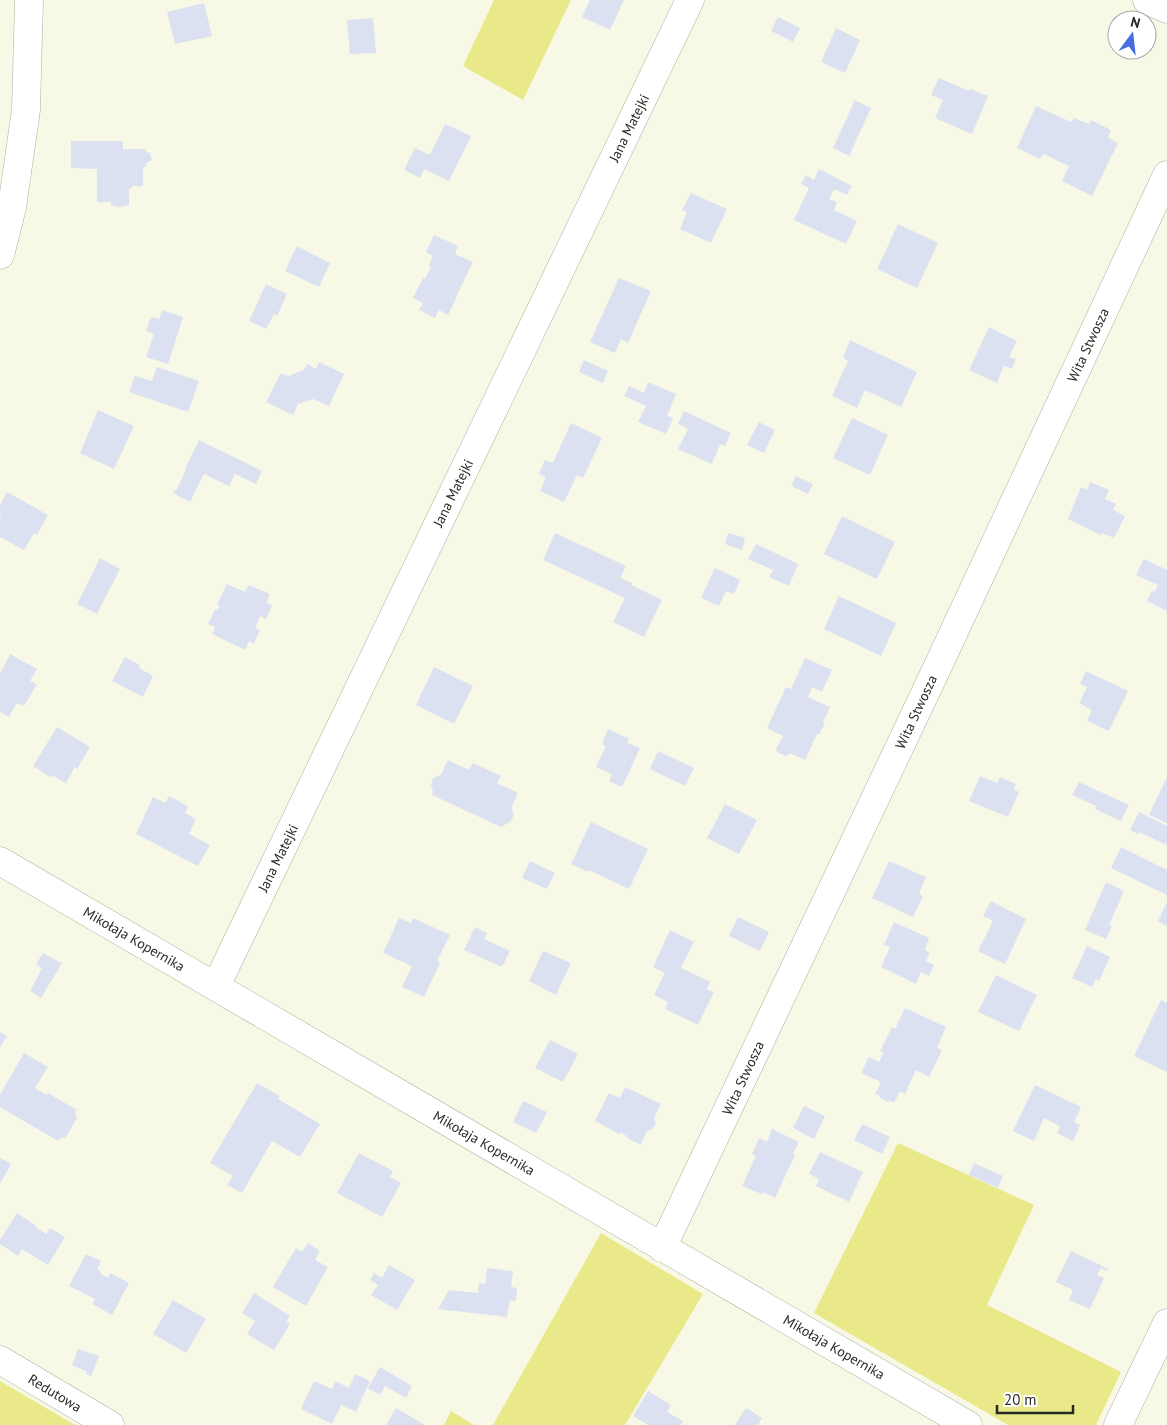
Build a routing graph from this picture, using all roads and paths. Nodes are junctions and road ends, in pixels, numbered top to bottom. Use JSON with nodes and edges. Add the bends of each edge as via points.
{"nodes":[{"id":1,"x":29,"y":0,"type":"edge"},
{"id":2,"x":690,"y":0,"type":"edge"},
{"id":3,"x":1147,"y":0,"type":"edge"},
{"id":4,"x":1167,"y":9,"type":"edge"},
{"id":5,"x":1167,"y":175,"type":"edge"},
{"id":6,"x":0,"y":255,"type":"edge"},
{"id":7,"x":0,"y":861,"type":"edge"},
{"id":8,"x":216,"y":986,"type":"junction"},
{"id":9,"x":662,"y":1248,"type":"junction"},
{"id":10,"x":1167,"y":1323,"type":"edge"},
{"id":11,"x":0,"y":1360,"type":"edge"},
{"id":12,"x":110,"y":1425,"type":"edge"},
{"id":13,"x":968,"y":1425,"type":"edge"},
{"id":14,"x":1118,"y":1425,"type":"edge"}],
"edges":[{"from":1,"to":6,"type":"street","via":[[26,110],[12,207]]},
{"from":2,"to":8,"type":"street","name":"Jana Matejki"},
{"from":3,"to":4,"type":"street"},
{"from":5,"to":9,"type":"street","name":"Wita Stwosza"},
{"from":7,"to":8,"type":"street","name":"Mikołaja Kopernika"},
{"from":8,"to":9,"type":"street","name":"Mikołaja Kopernika"},
{"from":9,"to":13,"type":"street","name":"Mikołaja Kopernika"},
{"from":10,"to":14,"type":"street"},
{"from":11,"to":12,"type":"street","name":"Redutowa"}]}
